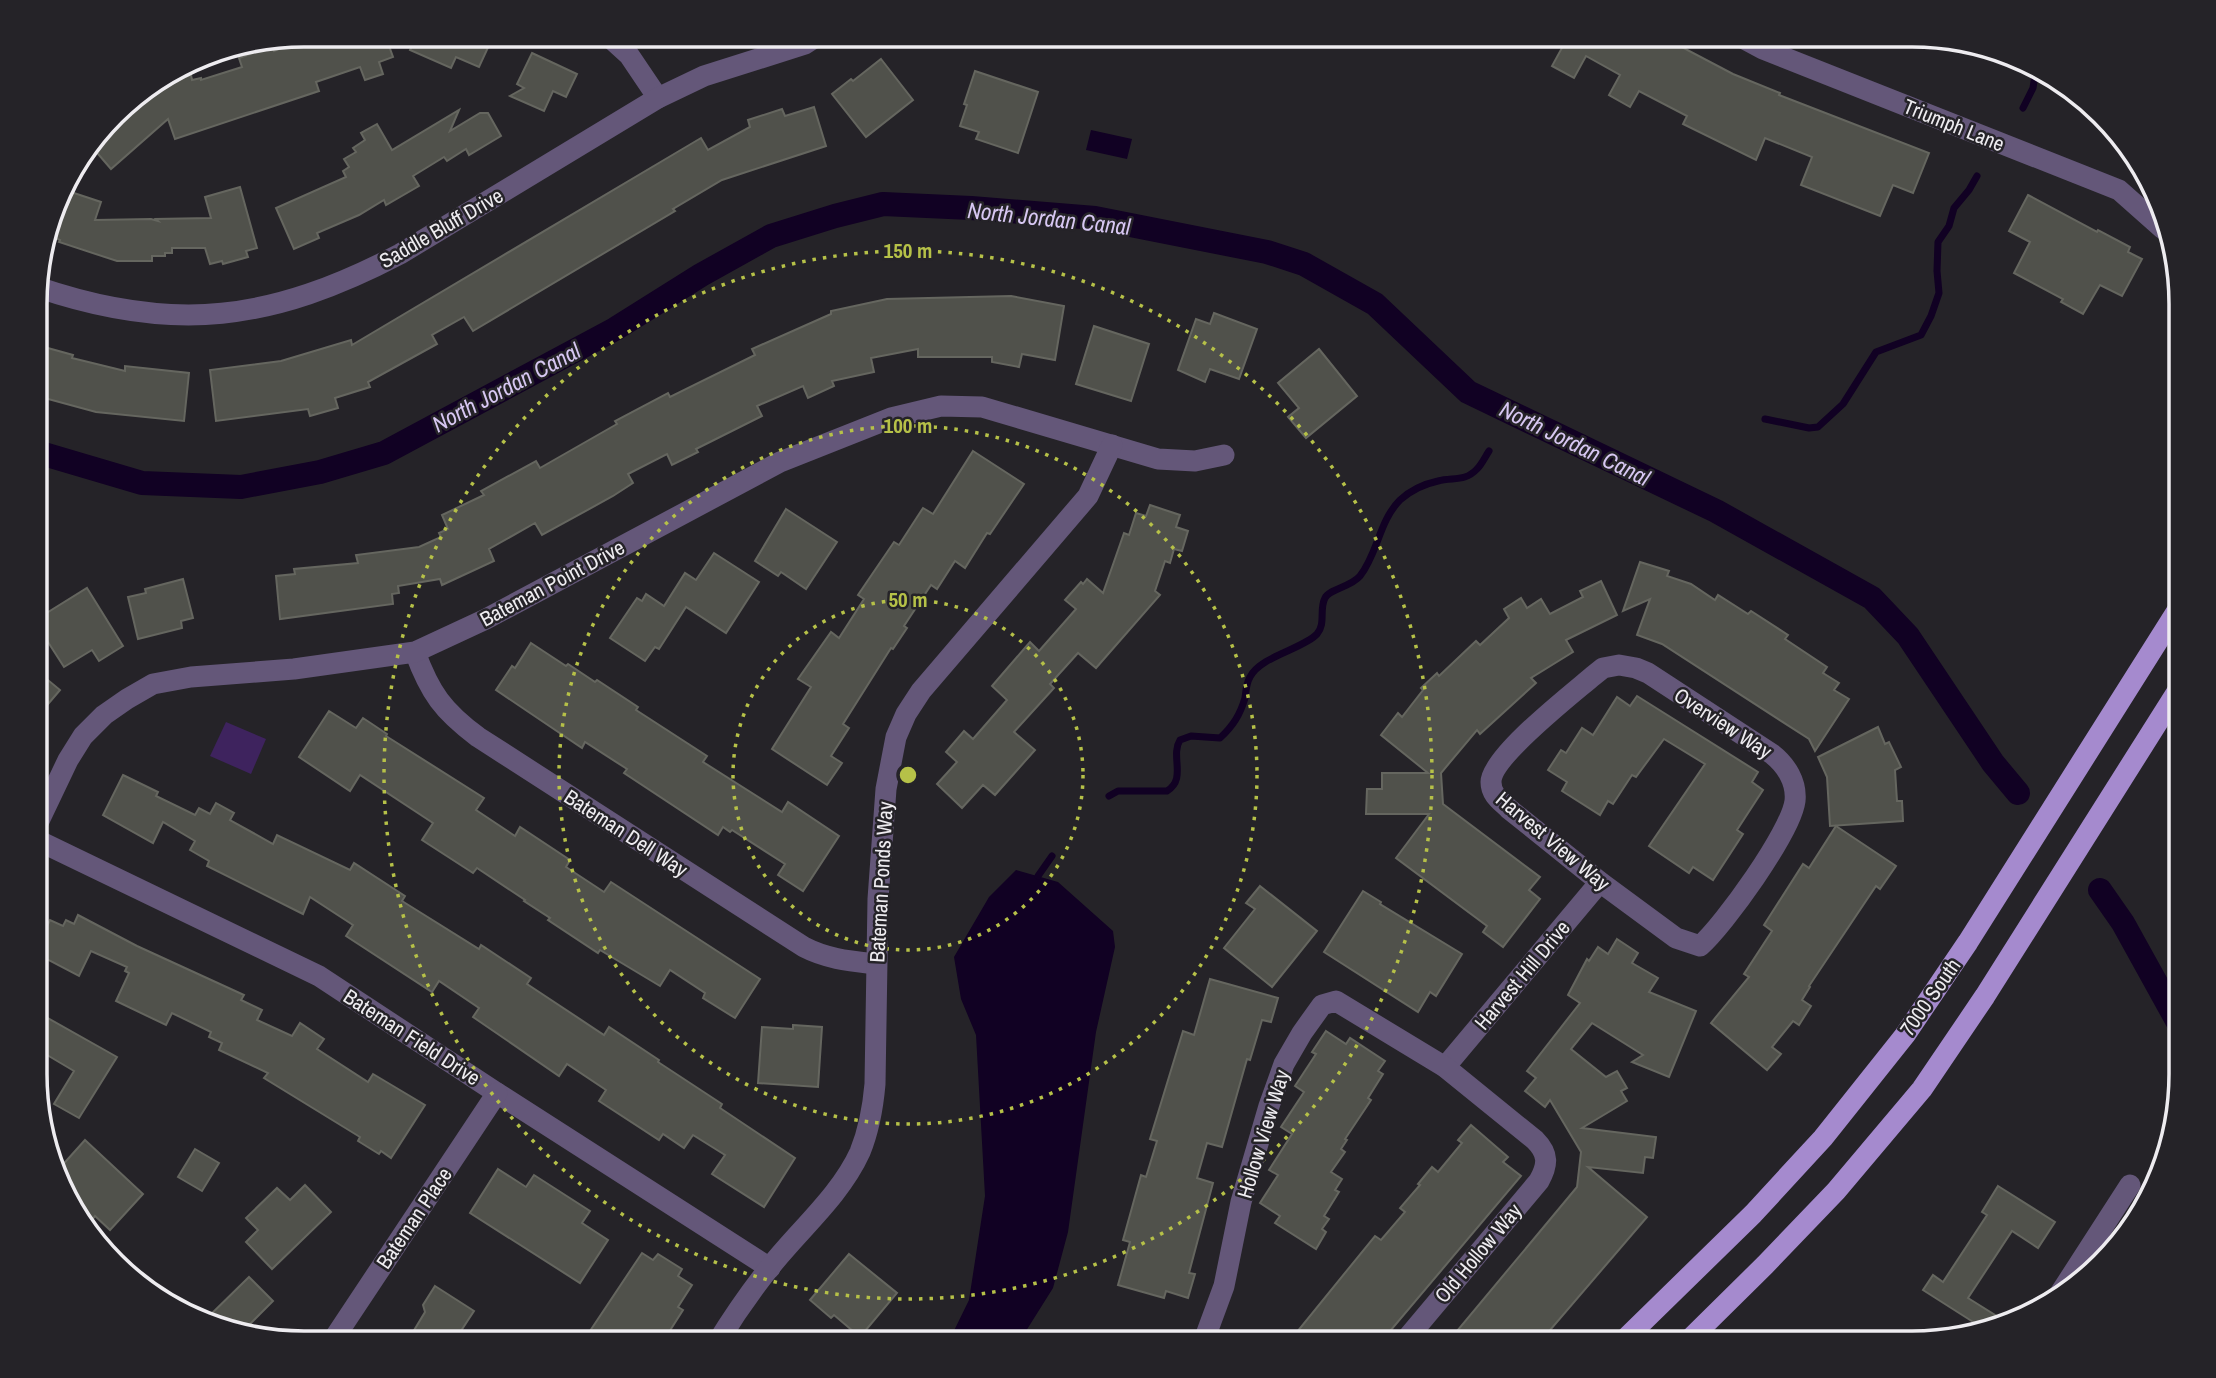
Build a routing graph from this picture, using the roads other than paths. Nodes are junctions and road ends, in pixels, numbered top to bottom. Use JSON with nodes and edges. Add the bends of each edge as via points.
{"nodes":[{"id":1,"x":620,"y":47,"type":"edge"},
{"id":2,"x":799,"y":47,"type":"edge"},
{"id":3,"x":1761,"y":47,"type":"edge"},
{"id":4,"x":658,"y":97,"type":"junction"},
{"id":5,"x":2155,"y":222,"type":"edge"},
{"id":6,"x":48,"y":290,"type":"edge"},
{"id":7,"x":1112,"y":445,"type":"junction"},
{"id":8,"x":1224,"y":456,"type":"dead end"},
{"id":9,"x":2169,"y":623,"type":"edge"},
{"id":10,"x":415,"y":652,"type":"junction"},
{"id":11,"x":1619,"y":665,"type":"joint"},
{"id":12,"x":2169,"y":704,"type":"edge"},
{"id":13,"x":47,"y":804,"type":"edge"},
{"id":14,"x":47,"y":845,"type":"edge"},
{"id":15,"x":1600,"y":883,"type":"junction"},
{"id":16,"x":1700,"y":946,"type":"joint"},
{"id":17,"x":876,"y":964,"type":"junction"},
{"id":18,"x":1445,"y":1067,"type":"junction"},
{"id":19,"x":496,"y":1093,"type":"junction"},
{"id":20,"x":1547,"y":1161,"type":"joint"},
{"id":21,"x":2130,"y":1185,"type":"dead end"},
{"id":22,"x":770,"y":1268,"type":"junction"},
{"id":23,"x":2072,"y":1274,"type":"edge"},
{"id":24,"x":339,"y":1331,"type":"edge"},
{"id":25,"x":725,"y":1331,"type":"edge"},
{"id":26,"x":1207,"y":1331,"type":"edge"},
{"id":27,"x":1413,"y":1331,"type":"edge"},
{"id":28,"x":1633,"y":1331,"type":"edge"},
{"id":29,"x":1698,"y":1331,"type":"edge"}],
"edges":[{"from":1,"to":4,"type":"street"},
{"from":2,"to":4,"type":"street","name":"Saddle Bluff Drive","via":[[713,73]]},
{"from":3,"to":5,"type":"street","name":"Triumph Lane","via":[[2119,190]]},
{"from":4,"to":6,"type":"street","name":"Saddle Bluff Drive","via":[[400,254],[360,275],[272,306],[219,314],[165,314],[110,308]]},
{"from":7,"to":8,"type":"street","name":"Bateman Point Drive","via":[[1158,460]]},
{"from":7,"to":10,"type":"street","name":"Bateman Point Drive","via":[[982,407],[941,406],[891,418],[780,462],[486,619]]},
{"from":7,"to":17,"type":"street","name":"Bateman Ponds Way","via":[[1088,496],[906,714],[896,737],[886,789]]},
{"from":9,"to":28,"type":"main road","name":"7000 South","via":[[1905,1035],[1823,1138]]},
{"from":10,"to":13,"type":"street","name":"Bateman Point Drive","via":[[153,684],[104,715],[83,736]]},
{"from":10,"to":17,"type":"street","name":"Bateman Dell Way","via":[[430,689],[446,710],[478,737],[804,947],[821,956]]},
{"from":11,"to":15,"type":"street","name":"Harvest View Way","via":[[1592,676],[1502,758],[1491,779],[1496,797]]},
{"from":11,"to":16,"type":"street","name":"Overview Way","via":[[1648,673],[1772,754],[1782,762],[1794,785],[1787,825],[1727,918]]},
{"from":12,"to":29,"type":"main road","via":[[1922,1089],[1827,1200]]},
{"from":14,"to":19,"type":"street","name":"Bateman Field Drive","via":[[319,976]]},
{"from":15,"to":16,"type":"street","name":"Harvest View Way","via":[[1676,938]]},
{"from":15,"to":18,"type":"street","name":"Harvest Hill Drive"},
{"from":17,"to":22,"type":"street","name":"Bateman Ponds Way","via":[[875,1084],[865,1137],[836,1189]]},
{"from":18,"to":20,"type":"street","name":"Hollow View Way","via":[[1535,1140]]},
{"from":18,"to":26,"type":"street","name":"Hollow View Way","via":[[1343,1003],[1322,1005],[1284,1064],[1269,1105],[1241,1202],[1224,1286]]},
{"from":19,"to":22,"type":"street","name":"Bateman Field Drive"},
{"from":19,"to":24,"type":"street","name":"Bateman Place"},
{"from":20,"to":27,"type":"street","name":"Old Hollow Way","via":[[1539,1181]]},
{"from":21,"to":23,"type":"street"},
{"from":22,"to":25,"type":"street","name":"Bateman Ponds Way"}]}
